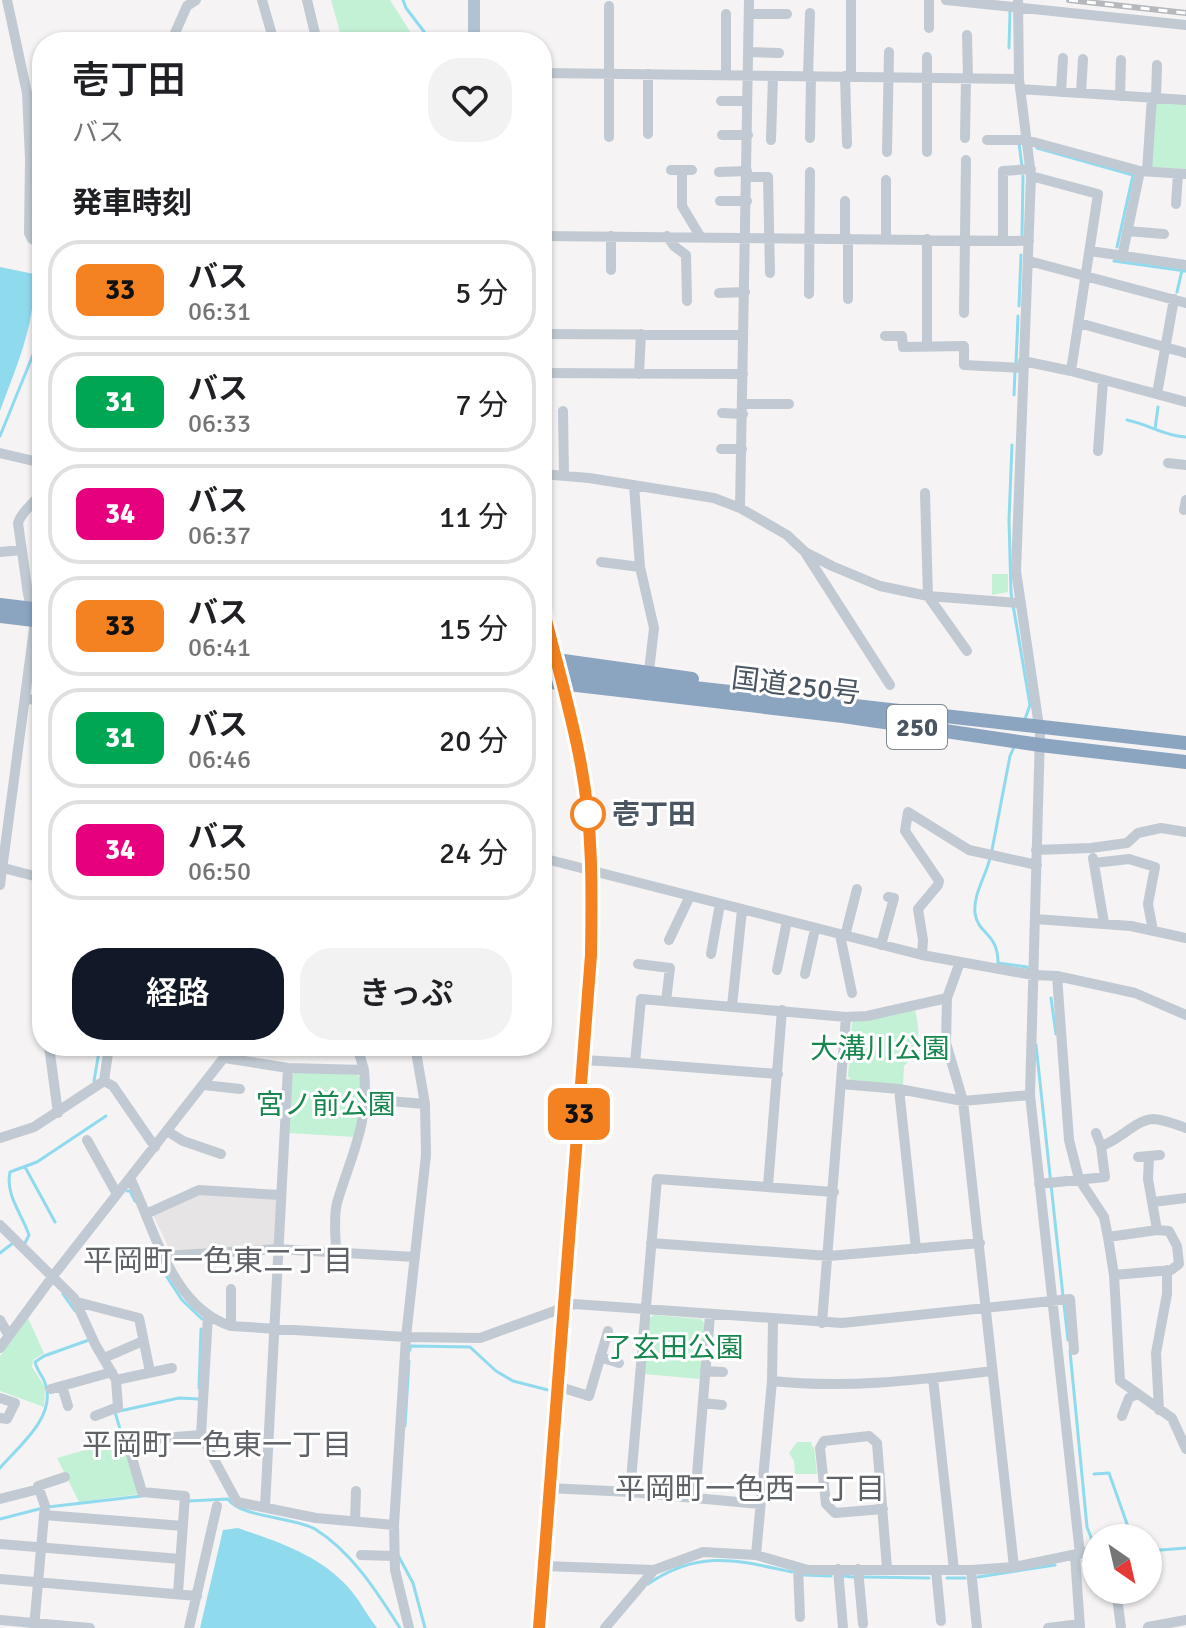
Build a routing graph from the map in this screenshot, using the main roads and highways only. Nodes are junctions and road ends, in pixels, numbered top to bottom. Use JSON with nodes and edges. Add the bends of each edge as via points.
{"nodes":[{"id":1,"x":474,"y":0,"type":"edge"},
{"id":2,"x":474,"y":32,"type":"edge"},
{"id":3,"x":0,"y":605,"type":"edge"},
{"id":4,"x":32,"y":614,"type":"edge"},
{"id":5,"x":32,"y":615,"type":"edge"},
{"id":6,"x":0,"y":616,"type":"edge"},
{"id":7,"x":552,"y":660,"type":"edge"},
{"id":8,"x":552,"y":665,"type":"edge"},
{"id":9,"x":552,"y":669,"type":"edge"},
{"id":10,"x":552,"y":681,"type":"edge"},
{"id":11,"x":649,"y":683,"type":"junction"},
{"id":12,"x":1186,"y":743,"type":"edge"},
{"id":13,"x":1185,"y":762,"type":"edge"},
{"id":14,"x":539,"y":1628,"type":"edge"}],
"edges":[{"from":1,"to":2,"type":"main road"},
{"from":3,"to":4,"type":"highway"},
{"from":5,"to":6,"type":"highway"},
{"from":7,"to":11,"type":"highway","number":"250"},
{"from":8,"to":14,"type":"main road","via":[[568,698],[581,765],[591,871],[591,955]]},
{"from":9,"to":11,"type":"highway","name":"国道250号","number":"250"},
{"from":10,"to":11,"type":"highway","name":"国道250号","number":"250"},
{"from":11,"to":12,"type":"highway","name":"国道250号","number":"250"},
{"from":11,"to":13,"type":"highway","name":"国道250号","number":"250","via":[[843,716]]}]}
